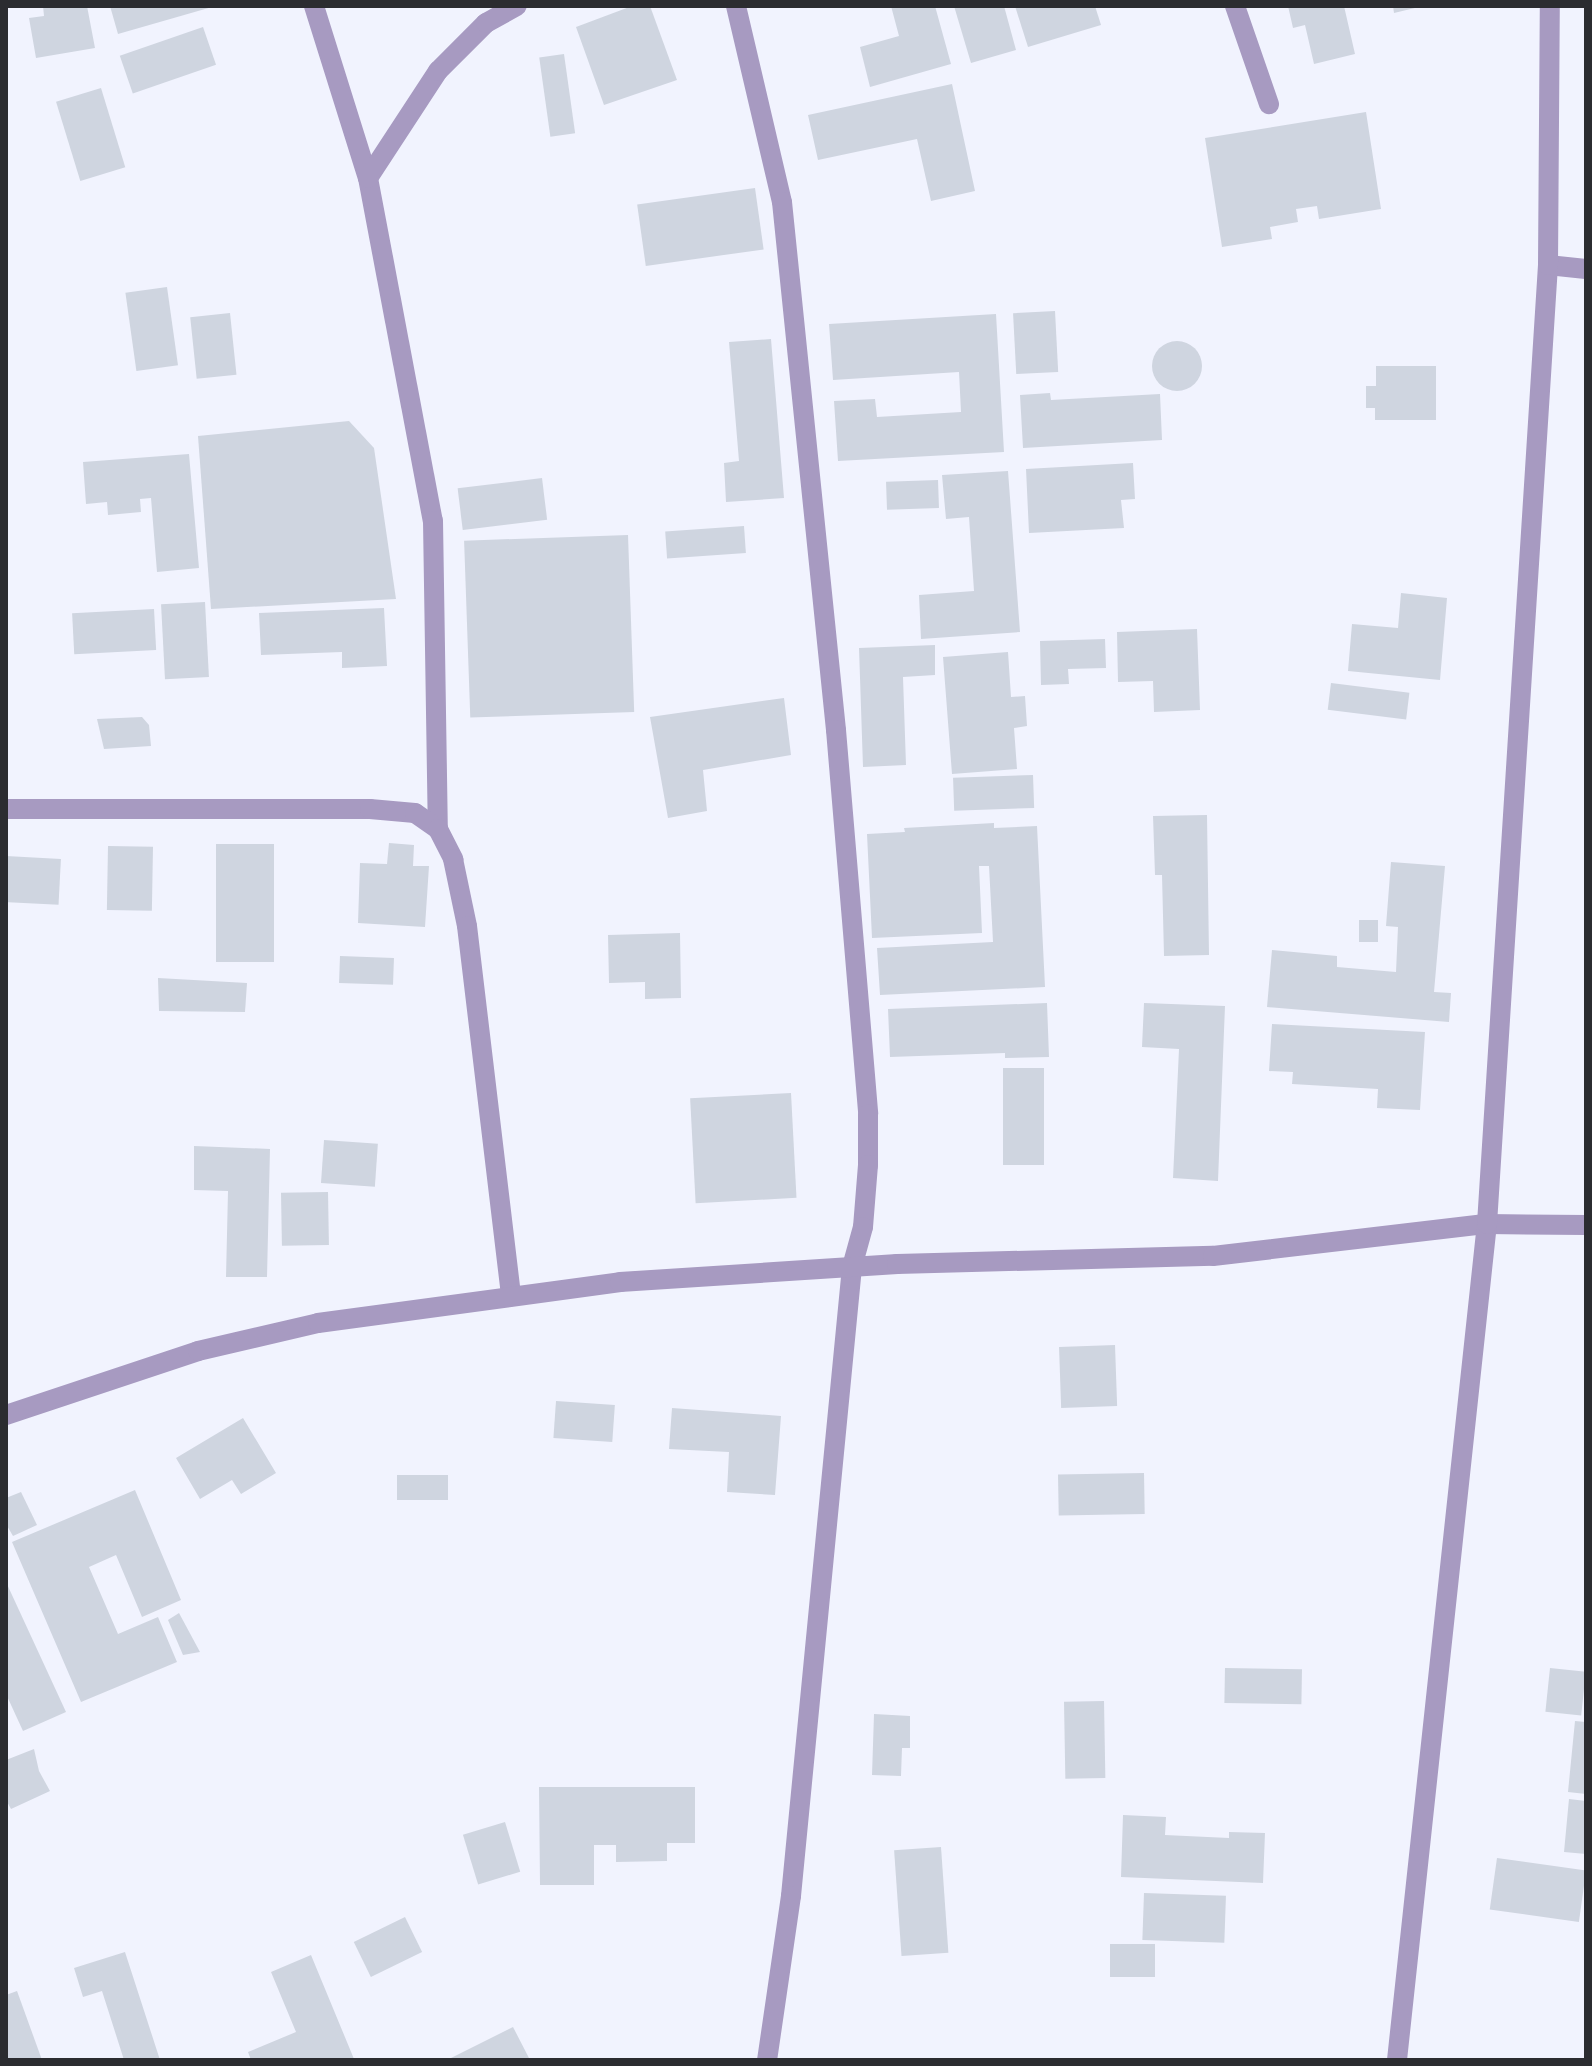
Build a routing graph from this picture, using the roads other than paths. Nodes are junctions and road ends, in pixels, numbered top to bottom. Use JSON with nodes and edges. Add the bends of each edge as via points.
{"nodes":[{"id":1,"x":314,"y":6,"type":"edge"},
{"id":2,"x":517,"y":6,"type":"edge"},
{"id":3,"x":736,"y":6,"type":"edge"},
{"id":4,"x":1235,"y":6,"type":"edge"},
{"id":5,"x":1550,"y":6,"type":"edge"},
{"id":6,"x":1269,"y":104,"type":"dead end"},
{"id":7,"x":368,"y":178,"type":"junction"},
{"id":8,"x":1548,"y":265,"type":"junction"},
{"id":9,"x":1586,"y":269,"type":"edge"},
{"id":10,"x":6,"y":809,"type":"edge"},
{"id":11,"x":438,"y":829,"type":"junction"},
{"id":12,"x":1487,"y":1224,"type":"junction"},
{"id":13,"x":1586,"y":1225,"type":"edge"},
{"id":14,"x":852,"y":1267,"type":"junction"},
{"id":15,"x":511,"y":1296,"type":"junction"},
{"id":16,"x":6,"y":1415,"type":"edge"},
{"id":17,"x":767,"y":2060,"type":"edge"},
{"id":18,"x":1397,"y":2060,"type":"edge"}],
"edges":[{"from":1,"to":7,"type":"street"},
{"from":2,"to":7,"type":"street","via":[[486,23],[438,71]]},
{"from":3,"to":14,"type":"street","via":[[782,202],[836,730],[868,1114],[863,1227]]},
{"from":4,"to":6,"type":"street"},
{"from":5,"to":8,"type":"street"},
{"from":7,"to":11,"type":"street","via":[[433,521]]},
{"from":8,"to":9,"type":"street"},
{"from":8,"to":12,"type":"street"},
{"from":10,"to":11,"type":"street","via":[[370,809],[415,813]]},
{"from":11,"to":15,"type":"street","via":[[453,859],[467,926]]},
{"from":12,"to":13,"type":"street"},
{"from":12,"to":14,"type":"street","via":[[1213,1256]]},
{"from":12,"to":18,"type":"street"},
{"from":14,"to":15,"type":"street","via":[[620,1282]]},
{"from":14,"to":17,"type":"street","via":[[791,1896]]},
{"from":15,"to":16,"type":"street","via":[[318,1323],[212,1348]]}]}
